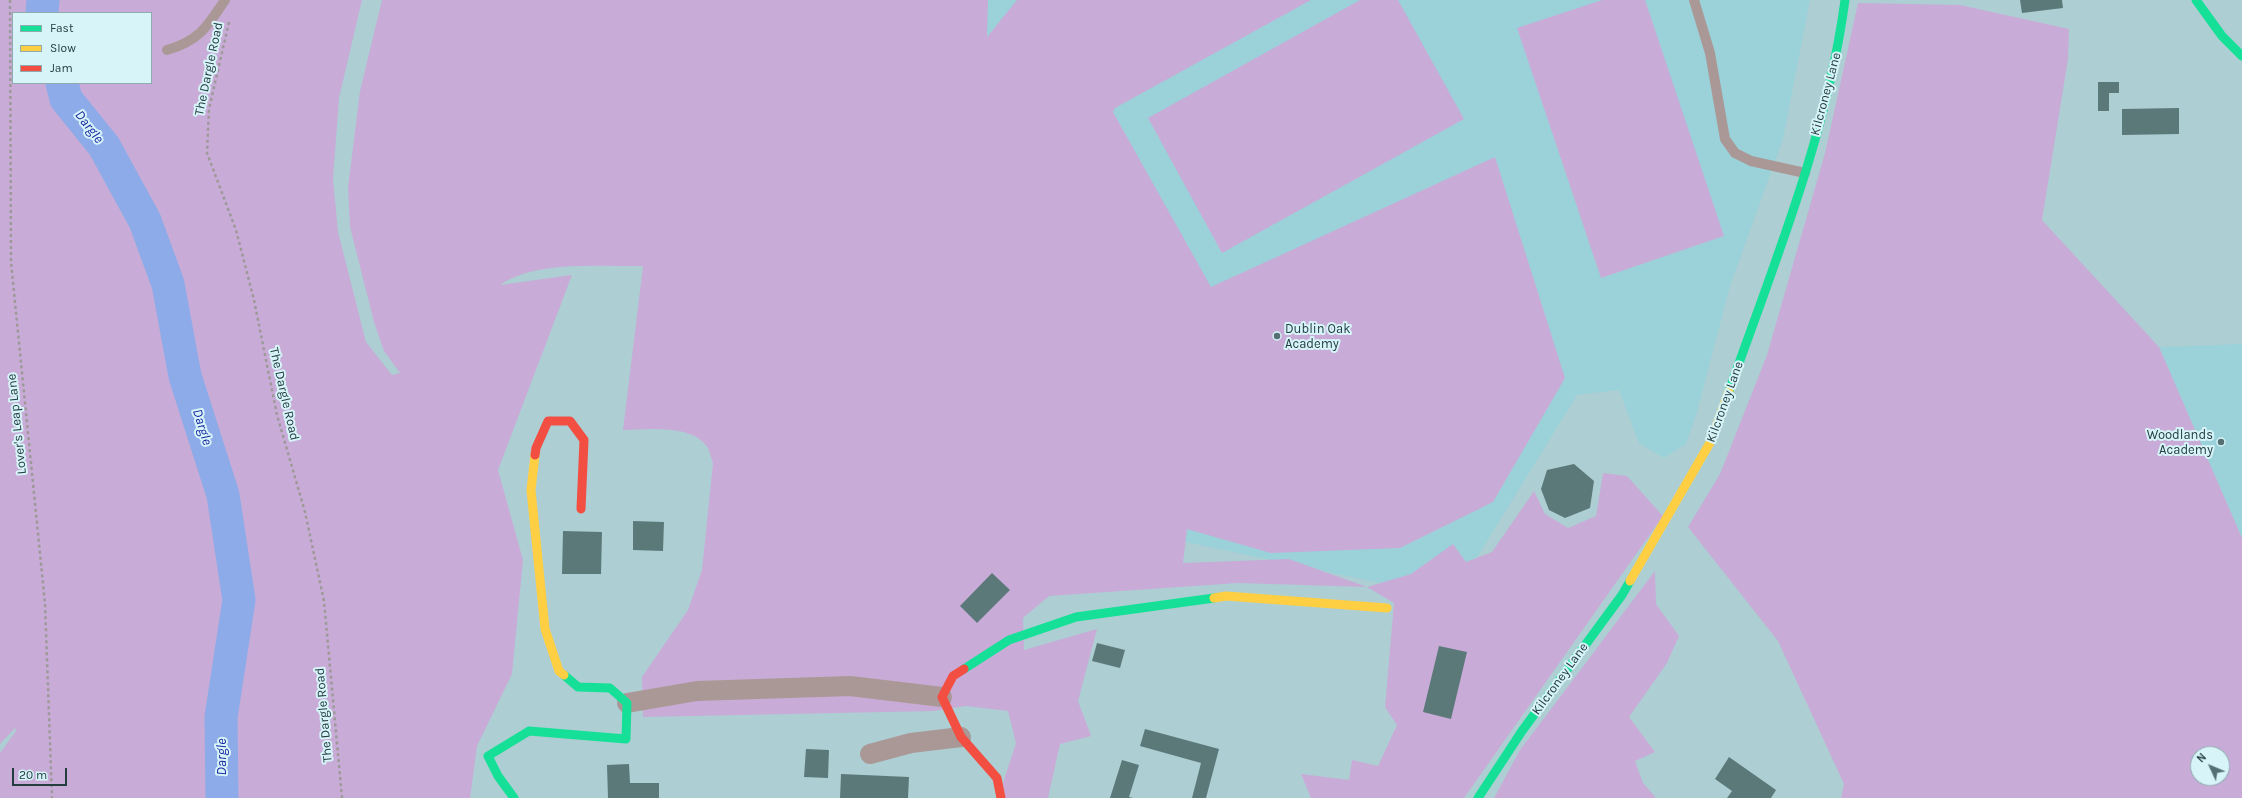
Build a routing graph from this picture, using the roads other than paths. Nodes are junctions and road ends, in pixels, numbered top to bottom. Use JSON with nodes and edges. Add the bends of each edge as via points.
{"nodes":[{"id":1,"x":225,"y":0,"type":"edge"},
{"id":2,"x":1694,"y":0,"type":"edge"},
{"id":3,"x":1845,"y":0,"type":"edge"},
{"id":4,"x":2196,"y":0,"type":"edge"},
{"id":5,"x":167,"y":50,"type":"dead end"},
{"id":6,"x":2242,"y":56,"type":"edge"},
{"id":7,"x":1805,"y":173,"type":"junction"},
{"id":8,"x":580,"y":509,"type":"dead end"},
{"id":9,"x":1387,"y":608,"type":"dead end"},
{"id":10,"x":942,"y":697,"type":"junction"},
{"id":11,"x":627,"y":703,"type":"junction"},
{"id":12,"x":961,"y":738,"type":"junction"},
{"id":13,"x":870,"y":754,"type":"dead end"},
{"id":14,"x":514,"y":798,"type":"edge"},
{"id":15,"x":1001,"y":798,"type":"edge"},
{"id":16,"x":1478,"y":798,"type":"edge"}],
"edges":[{"from":1,"to":5,"type":"lane","via":[[201,33],[186,45]]},
{"from":2,"to":7,"type":"lane","via":[[1710,53],[1725,139],[1735,153],[1751,161]]},
{"from":3,"to":7,"type":"street","name":"Kilcroney Lane","via":[[1839,44]]},
{"from":4,"to":6,"type":"street","via":[[2222,36]]},
{"from":7,"to":16,"type":"street","name":"Kilcroney Lane","via":[[1712,441],[1622,595],[1522,731]]},
{"from":8,"to":11,"type":"street","via":[[584,440],[570,421],[548,421],[536,448],[531,490],[545,628],[559,671],[578,688],[610,688]]},
{"from":9,"to":10,"type":"street","via":[[1226,596],[1076,617],[1008,640],[953,676]]},
{"from":10,"to":11,"type":"street","via":[[850,686],[698,690]]},
{"from":10,"to":12,"type":"street"},
{"from":11,"to":14,"type":"street","via":[[626,740],[529,732],[488,756],[498,776]]},
{"from":12,"to":13,"type":"street","via":[[911,743]]},
{"from":12,"to":15,"type":"street","via":[[997,778]]}]}
